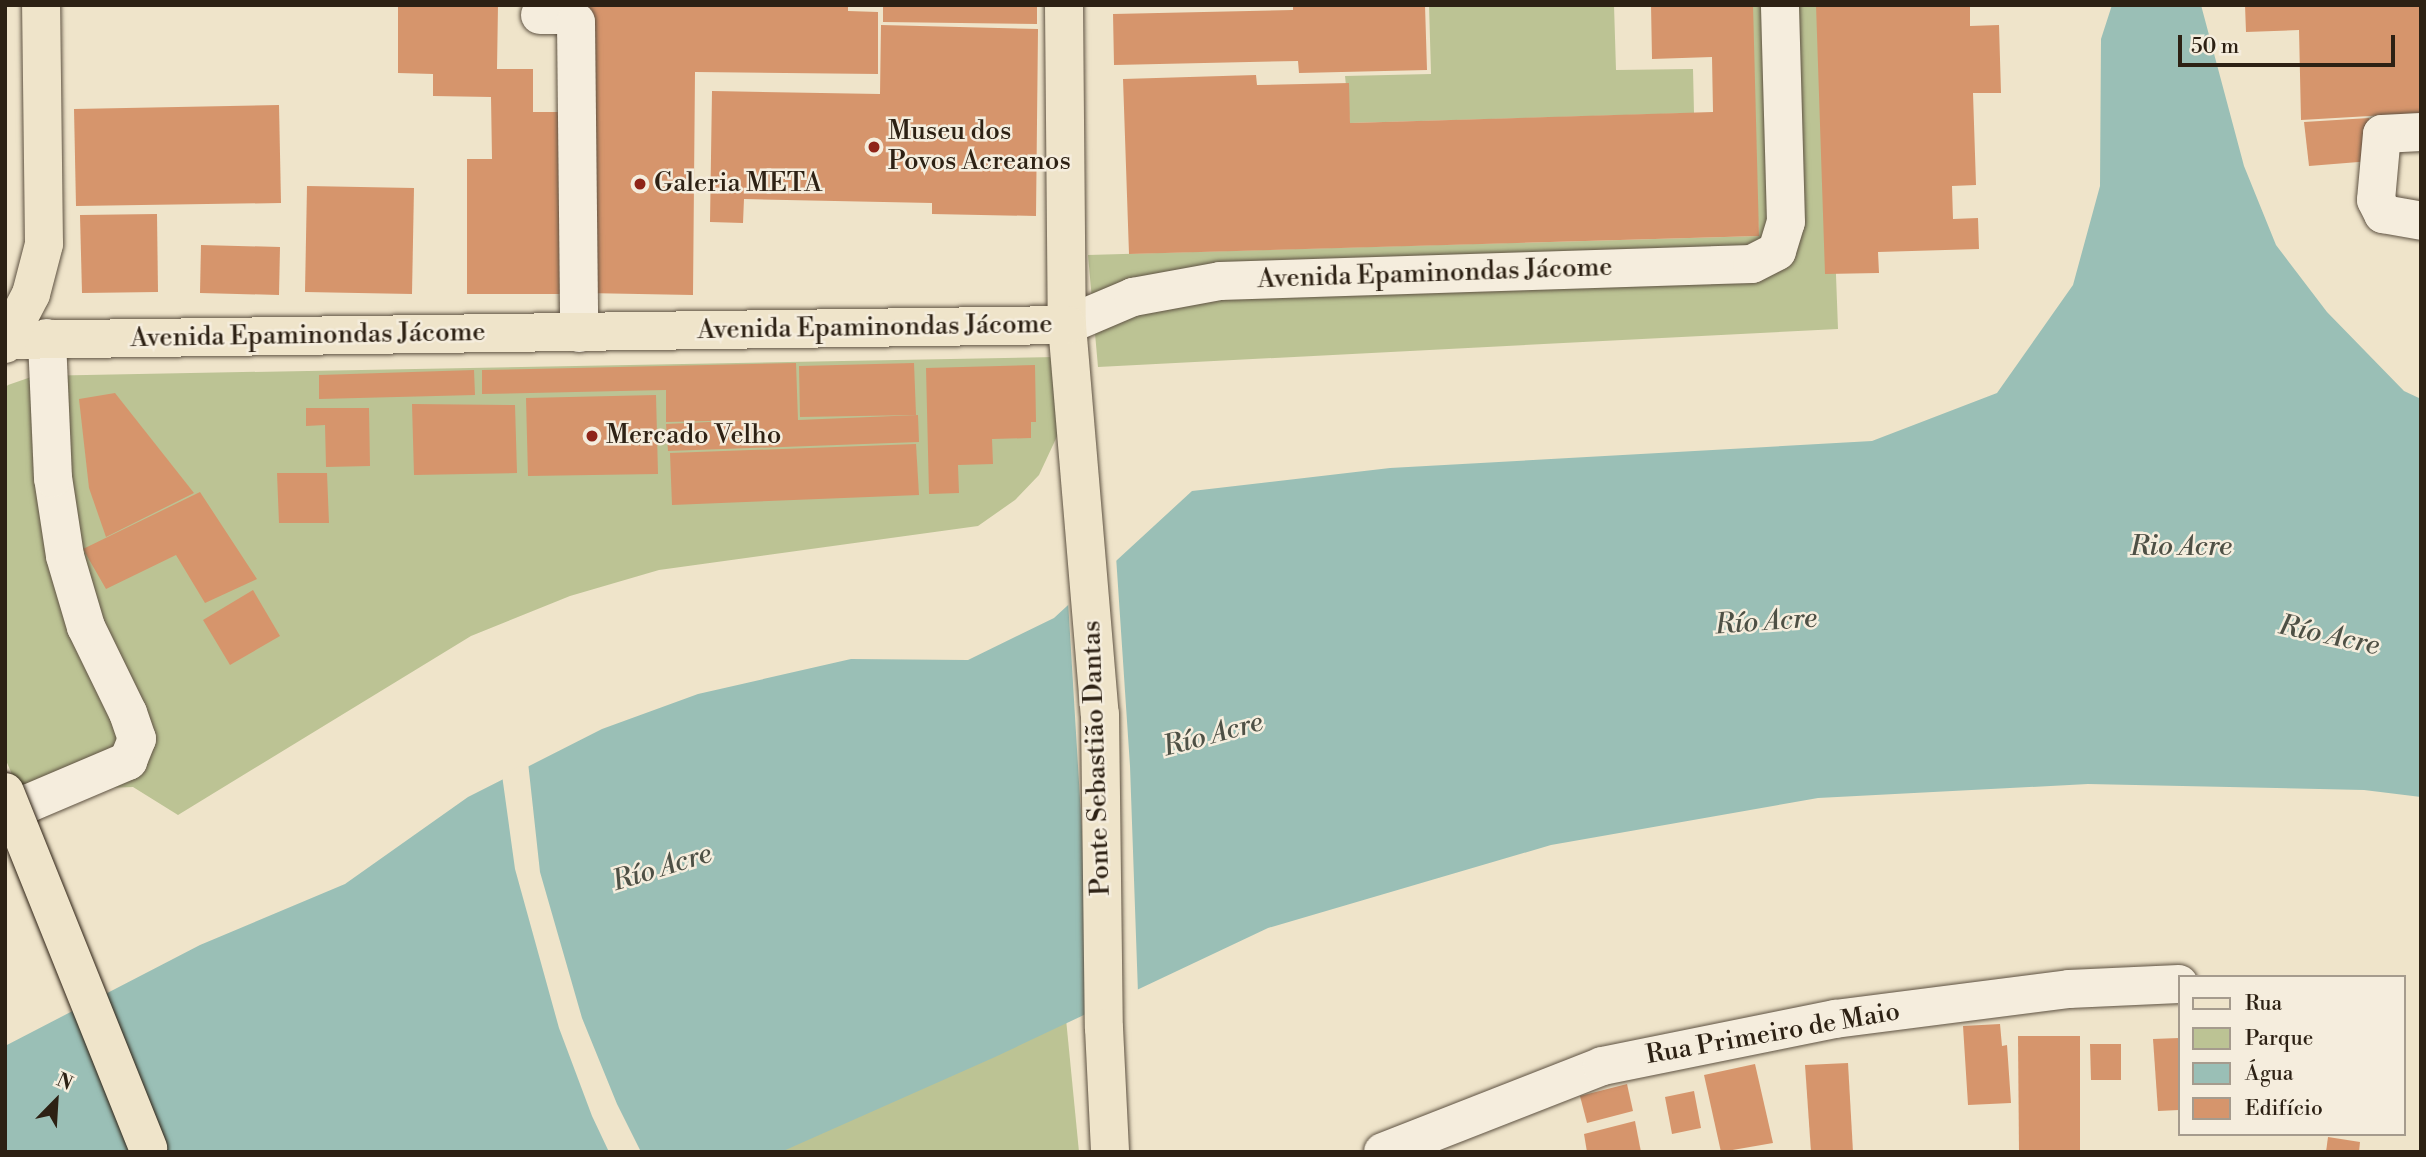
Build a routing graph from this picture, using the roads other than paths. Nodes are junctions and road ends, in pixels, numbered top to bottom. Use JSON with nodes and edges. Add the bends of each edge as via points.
{"nodes":[{"id":1,"x":41,"y":5,"type":"edge"},
{"id":2,"x":1064,"y":5,"type":"edge"},
{"id":3,"x":1780,"y":5,"type":"edge"},
{"id":4,"x":540,"y":15,"type":"dead end"},
{"id":5,"x":2421,"y":132,"type":"edge"},
{"id":6,"x":2421,"y":221,"type":"edge"},
{"id":7,"x":1068,"y":325,"type":"junction"},
{"id":8,"x":579,"y":332,"type":"junction"},
{"id":9,"x":47,"y":338,"type":"junction"},
{"id":10,"x":6,"y":342,"type":"edge"},
{"id":11,"x":5,"y":792,"type":"edge"},
{"id":12,"x":5,"y":809,"type":"edge"},
{"id":13,"x":2178,"y":984,"type":"edge"},
{"id":14,"x":149,"y":1152,"type":"edge"},
{"id":15,"x":1110,"y":1152,"type":"edge"},
{"id":16,"x":1383,"y":1152,"type":"edge"}],
"edges":[{"from":1,"to":10,"type":"main road","via":[[44,244],[31,294]]},
{"from":2,"to":7,"type":"main road","name":"Ponte Sebastião Dantas"},
{"from":3,"to":7,"type":"street","name":"Avenida Epaminondas Jácome","via":[[1786,222],[1777,251],[1752,264],[1220,281],[1133,297]]},
{"from":4,"to":8,"type":"street","via":[[567,15],[576,22]]},
{"from":5,"to":6,"type":"street","via":[[2382,134],[2376,200],[2383,214]]},
{"from":7,"to":8,"type":"main road","name":"Avenida Epaminondas Jácome"},
{"from":7,"to":15,"type":"main road","name":"Ponte Sebastião Dantas","via":[[1100,714]]},
{"from":8,"to":9,"type":"main road","name":"Avenida Epaminondas Jácome"},
{"from":9,"to":10,"type":"main road","name":"Avenida Epaminondas Jácome"},
{"from":9,"to":12,"type":"street","via":[[53,478],[65,555],[86,626],[136,739],[128,761],[41,799]]},
{"from":11,"to":14,"type":"main road","bridge":true},
{"from":13,"to":16,"type":"street","name":"Rua Primeiro de Maio","via":[[2069,989],[1835,1019],[1602,1066]]}]}
